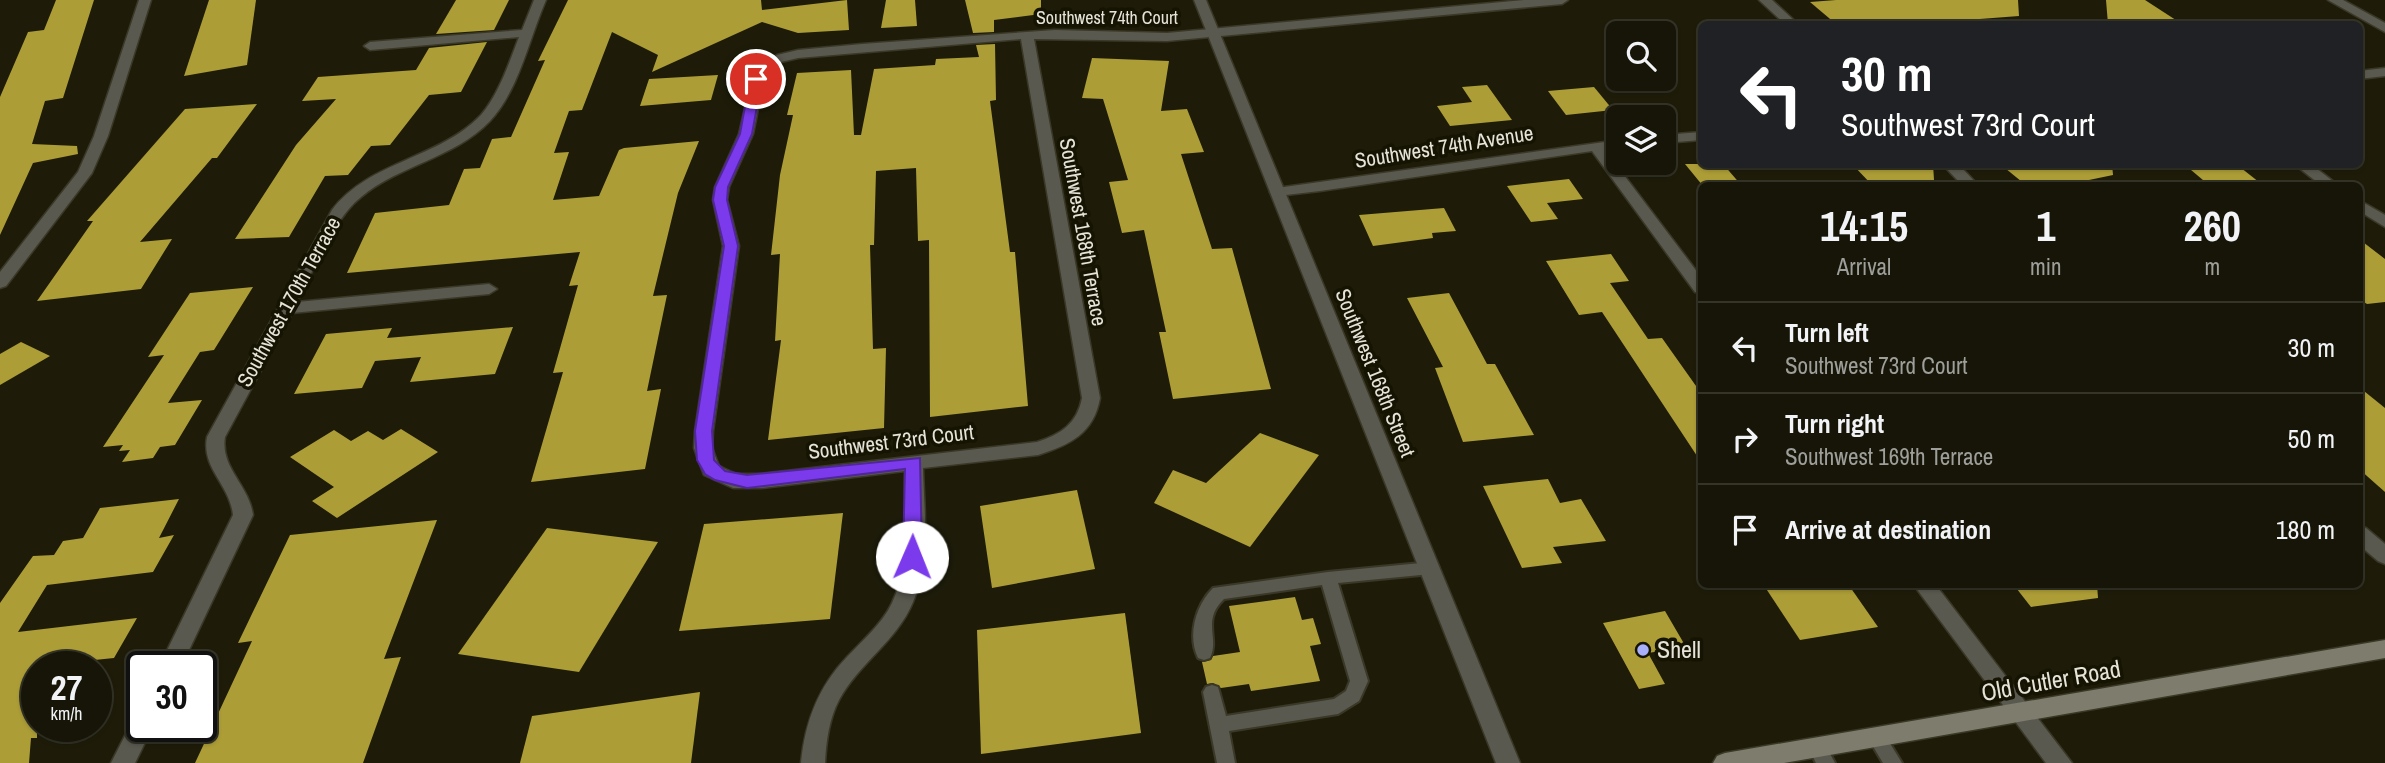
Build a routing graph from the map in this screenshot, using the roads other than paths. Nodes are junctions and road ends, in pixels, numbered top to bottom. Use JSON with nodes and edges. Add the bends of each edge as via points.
{"nodes":[{"id":1,"x":145,"y":0,"type":"edge"},
{"id":2,"x":540,"y":0,"type":"edge"},
{"id":3,"x":1200,"y":0,"type":"edge"},
{"id":4,"x":1420,"y":0,"type":"edge"},
{"id":5,"x":1562,"y":0,"type":"edge"},
{"id":6,"x":1765,"y":0,"type":"edge"},
{"id":7,"x":2334,"y":0,"type":"edge"},
{"id":8,"x":1429,"y":12,"type":"junction"},
{"id":9,"x":1789,"y":21,"type":"edge"},
{"id":10,"x":2385,"y":28,"type":"edge"},
{"id":11,"x":525,"y":33,"type":"junction"},
{"id":12,"x":1213,"y":33,"type":"junction"},
{"id":13,"x":1027,"y":36,"type":"junction"},
{"id":14,"x":370,"y":46,"type":"dead end"},
{"id":15,"x":2385,"y":72,"type":"edge"},
{"id":16,"x":2363,"y":75,"type":"edge"},
{"id":17,"x":1698,"y":136,"type":"edge"},
{"id":18,"x":1676,"y":138,"type":"edge"},
{"id":19,"x":1606,"y":145,"type":"edge"},
{"id":20,"x":1595,"y":146,"type":"junction"},
{"id":21,"x":1953,"y":168,"type":"edge"},
{"id":22,"x":2307,"y":168,"type":"edge"},
{"id":23,"x":1968,"y":182,"type":"edge"},
{"id":24,"x":2326,"y":182,"type":"edge"},
{"id":25,"x":1277,"y":192,"type":"junction"},
{"id":26,"x":2363,"y":207,"type":"edge"},
{"id":27,"x":2385,"y":222,"type":"edge"},
{"id":28,"x":0,"y":283,"type":"edge"},
{"id":29,"x":1698,"y":284,"type":"edge"},
{"id":30,"x":489,"y":289,"type":"dead end"},
{"id":31,"x":285,"y":308,"type":"junction"},
{"id":32,"x":1076,"y":432,"type":"joint"},
{"id":33,"x":914,"y":462,"type":"junction"},
{"id":34,"x":711,"y":470,"type":"joint"},
{"id":35,"x":2363,"y":537,"type":"edge"},
{"id":36,"x":2385,"y":556,"type":"edge"},
{"id":37,"x":1430,"y":568,"type":"junction"},
{"id":38,"x":1328,"y":578,"type":"junction"},
{"id":39,"x":1926,"y":588,"type":"edge"},
{"id":40,"x":2385,"y":649,"type":"edge"},
{"id":41,"x":178,"y":651,"type":"edge"},
{"id":42,"x":1204,"y":653,"type":"dead end"},
{"id":43,"x":1212,"y":692,"type":"dead end"},
{"id":44,"x":2021,"y":713,"type":"junction"},
{"id":45,"x":1219,"y":725,"type":"junction"},
{"id":46,"x":1877,"y":737,"type":"junction"},
{"id":47,"x":134,"y":742,"type":"edge"},
{"id":48,"x":1821,"y":755,"type":"edge"},
{"id":49,"x":123,"y":763,"type":"edge"},
{"id":50,"x":813,"y":763,"type":"edge"},
{"id":51,"x":1226,"y":763,"type":"edge"},
{"id":52,"x":1507,"y":763,"type":"edge"},
{"id":53,"x":1725,"y":763,"type":"edge"},
{"id":54,"x":1893,"y":763,"type":"edge"},
{"id":55,"x":2060,"y":763,"type":"edge"}],
"edges":[{"from":1,"to":28,"type":"street","via":[[85,173]]},
{"from":2,"to":11,"type":"street","name":"Southwest 170th Terrace"},
{"from":3,"to":12,"type":"street","name":"Southwest 168th Street"},
{"from":4,"to":8,"type":"street"},
{"from":5,"to":8,"type":"street","name":"Southwest 74th Court"},
{"from":6,"to":9,"type":"street"},
{"from":7,"to":10,"type":"street"},
{"from":8,"to":12,"type":"street","name":"Southwest 74th Court"},
{"from":11,"to":14,"type":"street"},
{"from":11,"to":31,"type":"street","name":"Southwest 170th Terrace","via":[[495,104],[483,120],[464,135],[374,180],[346,201]]},
{"from":12,"to":13,"type":"street","name":"Southwest 74th Court","via":[[1134,39]]},
{"from":12,"to":25,"type":"street","name":"Southwest 168th Street"},
{"from":13,"to":32,"type":"street","name":"Southwest 168th Terrace","via":[[1091,398],[1087,417]]},
{"from":13,"to":34,"type":"street","name":"Southwest 74th Court","via":[[798,54],[763,67],[756,79],[746,134],[720,200],[731,246],[704,431],[703,448]]},
{"from":15,"to":16,"type":"street"},
{"from":17,"to":18,"type":"street"},
{"from":19,"to":20,"type":"street","name":"Southwest 74th Avenue"},
{"from":20,"to":25,"type":"street","name":"Southwest 74th Avenue"},
{"from":20,"to":29,"type":"street"},
{"from":21,"to":23,"type":"street"},
{"from":22,"to":24,"type":"street"},
{"from":25,"to":37,"type":"street","name":"Southwest 168th Street"},
{"from":26,"to":27,"type":"street"},
{"from":30,"to":31,"type":"street"},
{"from":31,"to":41,"type":"street","name":"Southwest 170th Terrace","via":[[212,451],[241,497],[243,515]]},
{"from":32,"to":33,"type":"street","name":"Southwest 73rd Court","via":[[1038,448]]},
{"from":33,"to":34,"type":"street","name":"Southwest 73rd Court","via":[[747,481],[733,481]]},
{"from":33,"to":50,"type":"street","via":[[912,557],[905,598],[885,633],[826,702]]},
{"from":35,"to":36,"type":"street"},
{"from":37,"to":38,"type":"lane"},
{"from":37,"to":52,"type":"street","name":"Southwest 168th Street"},
{"from":38,"to":42,"type":"lane","via":[[1219,593],[1207,603],[1201,625]]},
{"from":38,"to":45,"type":"lane","via":[[1359,681],[1353,696],[1338,706]]},
{"from":39,"to":44,"type":"street"},
{"from":40,"to":44,"type":"main road","name":"Old Cutler Road"},
{"from":43,"to":45,"type":"lane"},
{"from":44,"to":46,"type":"main road","name":"Old Cutler Road"},
{"from":44,"to":55,"type":"street"},
{"from":45,"to":51,"type":"lane"},
{"from":46,"to":48,"type":"main road","name":"Old Cutler Road"},
{"from":46,"to":54,"type":"lane"},
{"from":47,"to":49,"type":"street"},
{"from":48,"to":53,"type":"main road","name":"Old Cutler Road"}]}
